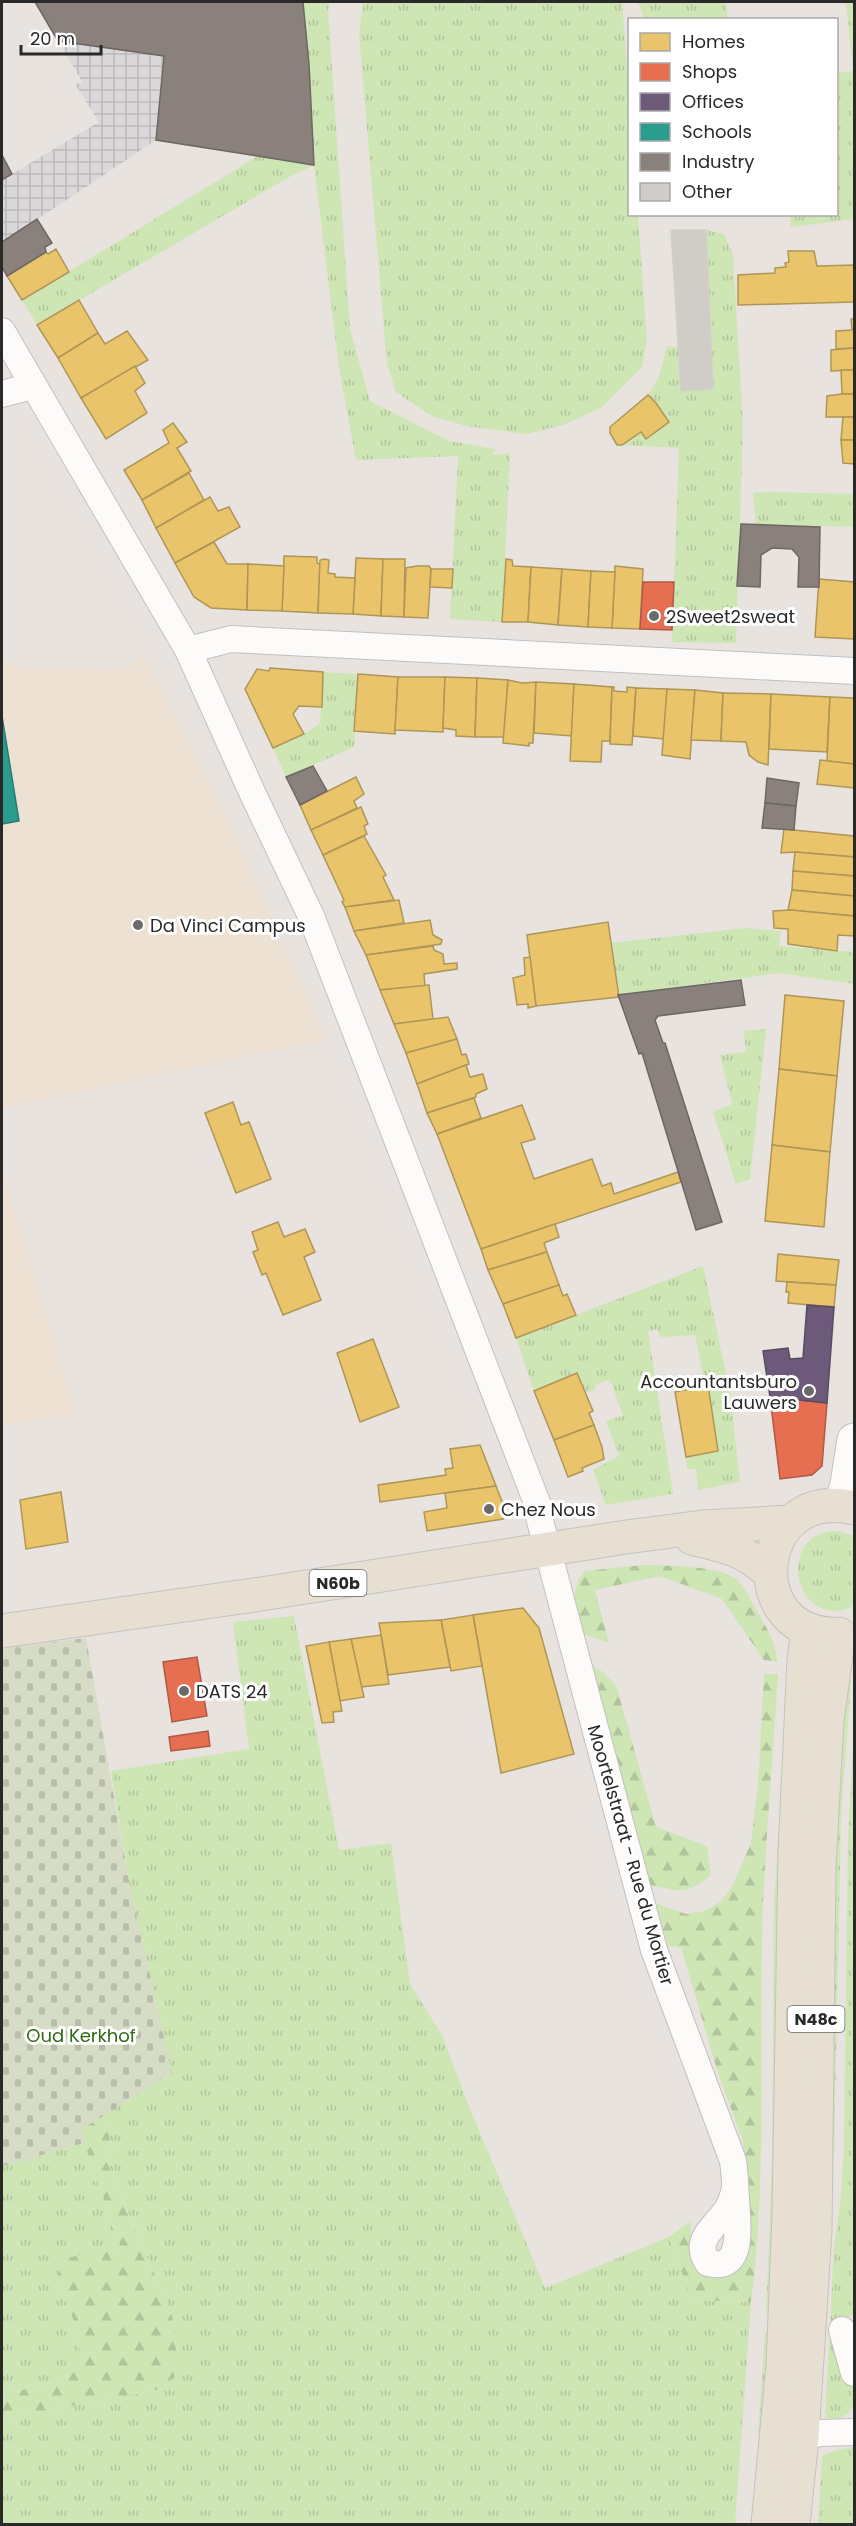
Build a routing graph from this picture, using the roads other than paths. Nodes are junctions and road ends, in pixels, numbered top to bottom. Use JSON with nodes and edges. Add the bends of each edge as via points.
{"nodes":[{"id":1,"x":2,"y":331,"type":"edge"},
{"id":2,"x":33,"y":386,"type":"junction"},
{"id":3,"x":2,"y":394,"type":"edge"},
{"id":4,"x":188,"y":650,"type":"junction"},
{"id":5,"x":855,"y":671,"type":"edge"},
{"id":6,"x":855,"y":1440,"type":"edge"},
{"id":7,"x":848,"y":1507,"type":"edge"},
{"id":8,"x":791,"y":1522,"type":"junction"},
{"id":9,"x":673,"y":1532,"type":"junction"},
{"id":10,"x":550,"y":1550,"type":"junction"},
{"id":11,"x":770,"y":1573,"type":"junction"},
{"id":12,"x":2,"y":1631,"type":"edge"},
{"id":13,"x":834,"y":1631,"type":"edge"},
{"id":14,"x":735,"y":2189,"type":"dead end"},
{"id":15,"x":842,"y":2330,"type":"dead end"},
{"id":16,"x":855,"y":2373,"type":"edge"},
{"id":17,"x":855,"y":2432,"type":"edge"},
{"id":18,"x":789,"y":2440,"type":"junction"},
{"id":19,"x":768,"y":2524,"type":"edge"},
{"id":20,"x":793,"y":2524,"type":"edge"}],
"edges":[{"from":1,"to":2,"type":"street","name":"Moortelstraat - Rue du Mortier"},
{"from":2,"to":3,"type":"street"},
{"from":2,"to":4,"type":"street","name":"Moortelstraat - Rue du Mortier"},
{"from":4,"to":5,"type":"street","via":[[231,639]]},
{"from":4,"to":10,"type":"street","name":"Moortelstraat - Rue du Mortier","via":[[316,927],[539,1508]]},
{"from":6,"to":7,"type":"street"},
{"from":7,"to":8,"type":"main road","number":"N60b","via":[[816,1508]]},
{"from":8,"to":9,"type":"main road","number":"N60b"},
{"from":8,"to":11,"type":"main road","number":"N60b","via":[[773,1548]]},
{"from":9,"to":10,"type":"main road","number":"N60b"},
{"from":9,"to":11,"type":"main road","number":"N60b","via":[[749,1555]]},
{"from":10,"to":12,"type":"main road","number":"N60b"},
{"from":10,"to":14,"type":"street","name":"Moortelstraat - Rue du Mortier","via":[[654,1950],[733,2161]]},
{"from":11,"to":13,"type":"main road","number":"N60b","via":[[776,1598],[791,1618]]},
{"from":13,"to":18,"type":"main road","number":"N48c","via":[[819,1866],[815,2231]]},
{"from":15,"to":16,"type":"street"},
{"from":17,"to":18,"type":"street","via":[[819,2433]]},
{"from":18,"to":19,"type":"main road","number":"N48c"},
{"from":18,"to":20,"type":"main road","number":"N48c"}]}
